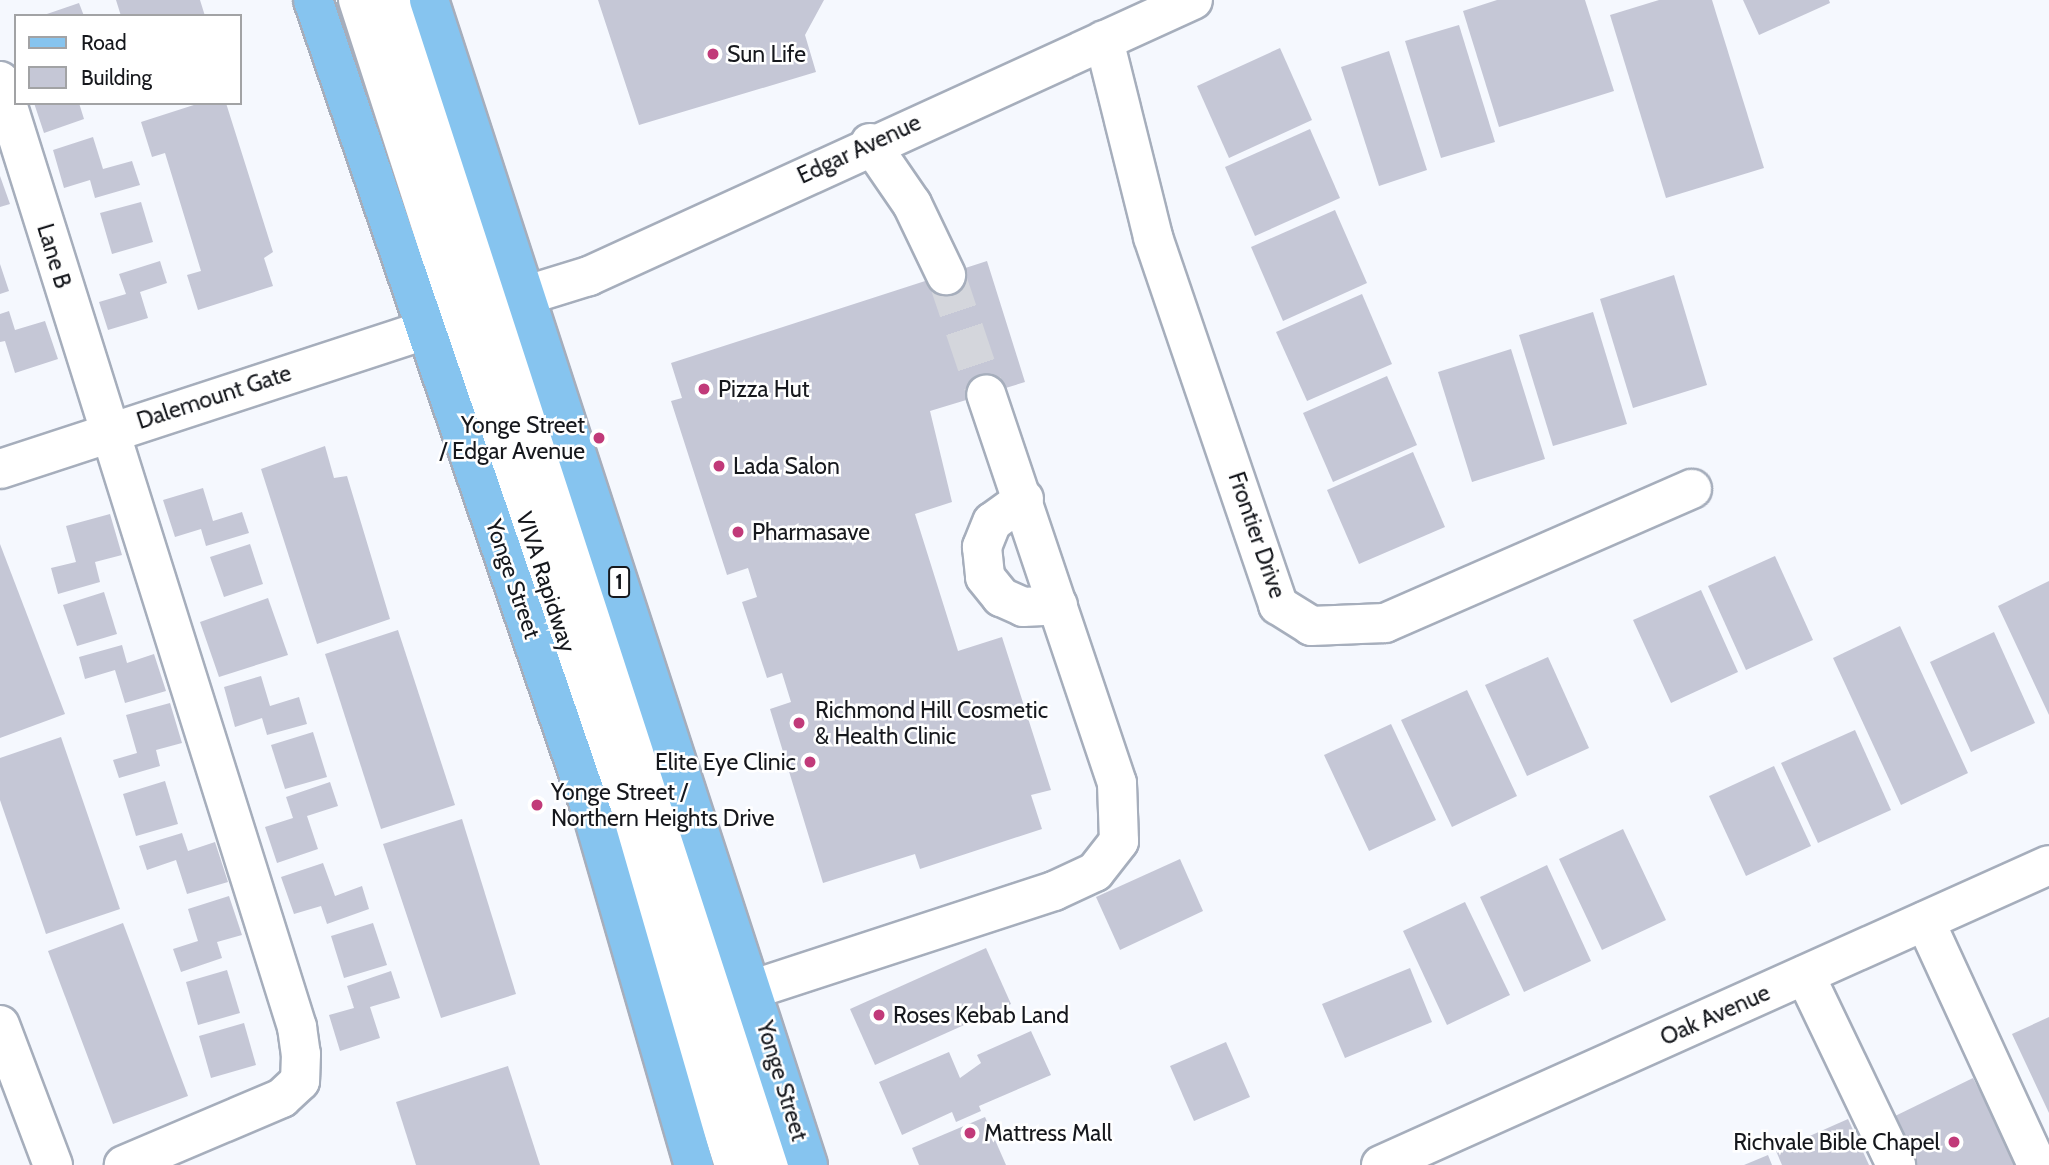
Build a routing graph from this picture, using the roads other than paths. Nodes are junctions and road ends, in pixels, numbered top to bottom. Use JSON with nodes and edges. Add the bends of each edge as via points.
{"nodes":[{"id":1,"x":313,"y":0,"type":"edge"},
{"id":2,"x":358,"y":0,"type":"edge"},
{"id":3,"x":394,"y":0,"type":"edge"},
{"id":4,"x":429,"y":0,"type":"edge"},
{"id":5,"x":1193,"y":0,"type":"edge"},
{"id":6,"x":1104,"y":40,"type":"junction"},
{"id":7,"x":0,"y":81,"type":"edge"},
{"id":8,"x":870,"y":143,"type":"junction"},
{"id":9,"x":946,"y":275,"type":"tunnel mouth"},
{"id":10,"x":524,"y":296,"type":"junction"},
{"id":11,"x":428,"y":329,"type":"junction"},
{"id":12,"x":986,"y":394,"type":"tunnel mouth"},
{"id":13,"x":109,"y":431,"type":"junction"},
{"id":14,"x":0,"y":469,"type":"edge"},
{"id":15,"x":1692,"y":489,"type":"dead end"},
{"id":16,"x":1024,"y":499,"type":"junction"},
{"id":17,"x":1058,"y":605,"type":"junction"},
{"id":18,"x":2049,"y":865,"type":"edge"},
{"id":19,"x":1925,"y":921,"type":"junction"},
{"id":20,"x":1805,"y":975,"type":"junction"},
{"id":21,"x":754,"y":989,"type":"junction"},
{"id":22,"x":0,"y":1025,"type":"edge"},
{"id":23,"x":1419,"y":1157,"type":"edge"},
{"id":24,"x":53,"y":1165,"type":"edge"},
{"id":25,"x":124,"y":1165,"type":"edge"},
{"id":26,"x":694,"y":1165,"type":"edge"},
{"id":27,"x":734,"y":1165,"type":"edge"},
{"id":28,"x":769,"y":1165,"type":"edge"},
{"id":29,"x":808,"y":1165,"type":"edge"},
{"id":30,"x":1381,"y":1165,"type":"edge"},
{"id":31,"x":1896,"y":1165,"type":"edge"},
{"id":32,"x":2037,"y":1165,"type":"edge"}],
"edges":[{"from":1,"to":11,"type":"main road","name":"Yonge Street"},
{"from":2,"to":27,"type":"street","name":"VIVA Rapidway"},
{"from":3,"to":28,"type":"street","name":"VIVA Rapidway"},
{"from":4,"to":10,"type":"main road","name":"Yonge Street","number":"1"},
{"from":5,"to":6,"type":"street","name":"Edgar Avenue"},
{"from":6,"to":8,"type":"street","name":"Edgar Avenue"},
{"from":6,"to":15,"type":"street","name":"Frontier Drive","via":[[1153,237],[1278,605],[1311,626],[1385,623]]},
{"from":7,"to":13,"type":"street","name":"Lane B"},
{"from":8,"to":9,"type":"street","via":[[912,204]]},
{"from":8,"to":10,"type":"street","name":"Edgar Avenue","via":[[589,276]]},
{"from":10,"to":21,"type":"main road","name":"Yonge Street","number":"1"},
{"from":11,"to":13,"type":"street","name":"Dalemount Gate"},
{"from":11,"to":26,"type":"main road","name":"Yonge Street","via":[[593,816]]},
{"from":12,"to":16,"type":"street"},
{"from":13,"to":14,"type":"street","name":"Dalemount Gate"},
{"from":13,"to":25,"type":"street","name":"Lane B","via":[[297,1027],[301,1054],[299,1081],[282,1097]]},
{"from":16,"to":17,"type":"street"},
{"from":16,"to":17,"type":"street","via":[[992,522],[982,547],[985,577],[1001,597],[1023,607]]},
{"from":17,"to":21,"type":"street","via":[[1117,783],[1119,841],[1096,872],[1054,891]]},
{"from":18,"to":19,"type":"street","name":"Oak Avenue"},
{"from":19,"to":20,"type":"street","name":"Oak Avenue"},
{"from":19,"to":32,"type":"street"},
{"from":20,"to":23,"type":"street","name":"Oak Avenue"},
{"from":20,"to":31,"type":"street"},
{"from":21,"to":29,"type":"main road","name":"Yonge Street","number":"1"},
{"from":22,"to":24,"type":"street"},
{"from":23,"to":30,"type":"street","name":"Oak Avenue"}]}
